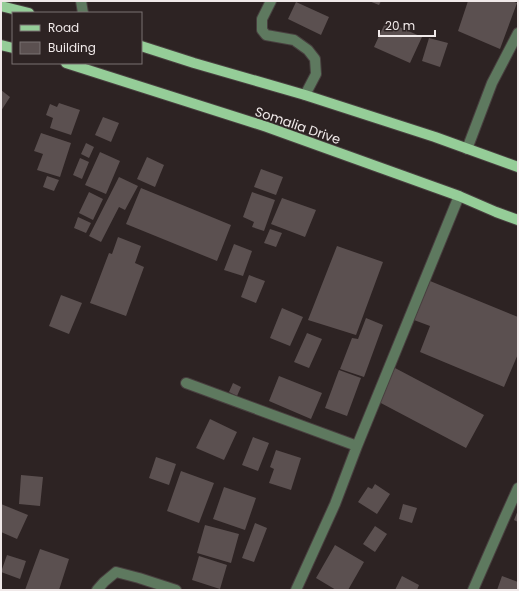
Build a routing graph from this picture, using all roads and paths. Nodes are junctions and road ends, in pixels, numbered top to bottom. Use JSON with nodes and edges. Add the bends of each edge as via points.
{"nodes":[{"id":1,"x":81,"y":1,"type":"edge"},
{"id":2,"x":271,"y":1,"type":"edge"},
{"id":3,"x":1,"y":6,"type":"edge"},
{"id":4,"x":25,"y":12,"type":"edge"},
{"id":5,"x":83,"y":12,"type":"edge"},
{"id":6,"x":518,"y":33,"type":"edge"},
{"id":7,"x":1,"y":45,"type":"edge"},
{"id":8,"x":142,"y":46,"type":"edge"},
{"id":9,"x":12,"y":48,"type":"edge"},
{"id":10,"x":69,"y":64,"type":"edge"},
{"id":11,"x":306,"y":95,"type":"junction"},
{"id":12,"x":467,"y":148,"type":"junction"},
{"id":13,"x":518,"y":167,"type":"edge"},
{"id":14,"x":459,"y":196,"type":"junction"},
{"id":15,"x":518,"y":220,"type":"edge"},
{"id":16,"x":186,"y":383,"type":"dead end"},
{"id":17,"x":357,"y":446,"type":"junction"},
{"id":18,"x":518,"y":488,"type":"edge"},
{"id":19,"x":96,"y":590,"type":"edge"},
{"id":20,"x":176,"y":590,"type":"edge"},
{"id":21,"x":296,"y":590,"type":"edge"},
{"id":22,"x":473,"y":590,"type":"edge"}],
"edges":[{"from":1,"to":5,"type":"street"},
{"from":2,"to":11,"type":"street","via":[[262,19],[262,30],[266,35],[294,40],[315,59],[316,74]]},
{"from":3,"to":4,"type":"main road"},
{"from":6,"to":12,"type":"street","via":[[492,83]]},
{"from":7,"to":9,"type":"main road"},
{"from":8,"to":11,"type":"main road"},
{"from":10,"to":14,"type":"main road","name":"Somalia Drive","via":[[268,127]]},
{"from":11,"to":12,"type":"main road"},
{"from":12,"to":13,"type":"main road"},
{"from":14,"to":15,"type":"main road","name":"Somalia Drive"},
{"from":14,"to":17,"type":"street"},
{"from":16,"to":17,"type":"street"},
{"from":17,"to":21,"type":"street","via":[[335,504]]},
{"from":18,"to":22,"type":"street"},
{"from":19,"to":20,"type":"street","via":[[116,572]]}]}
